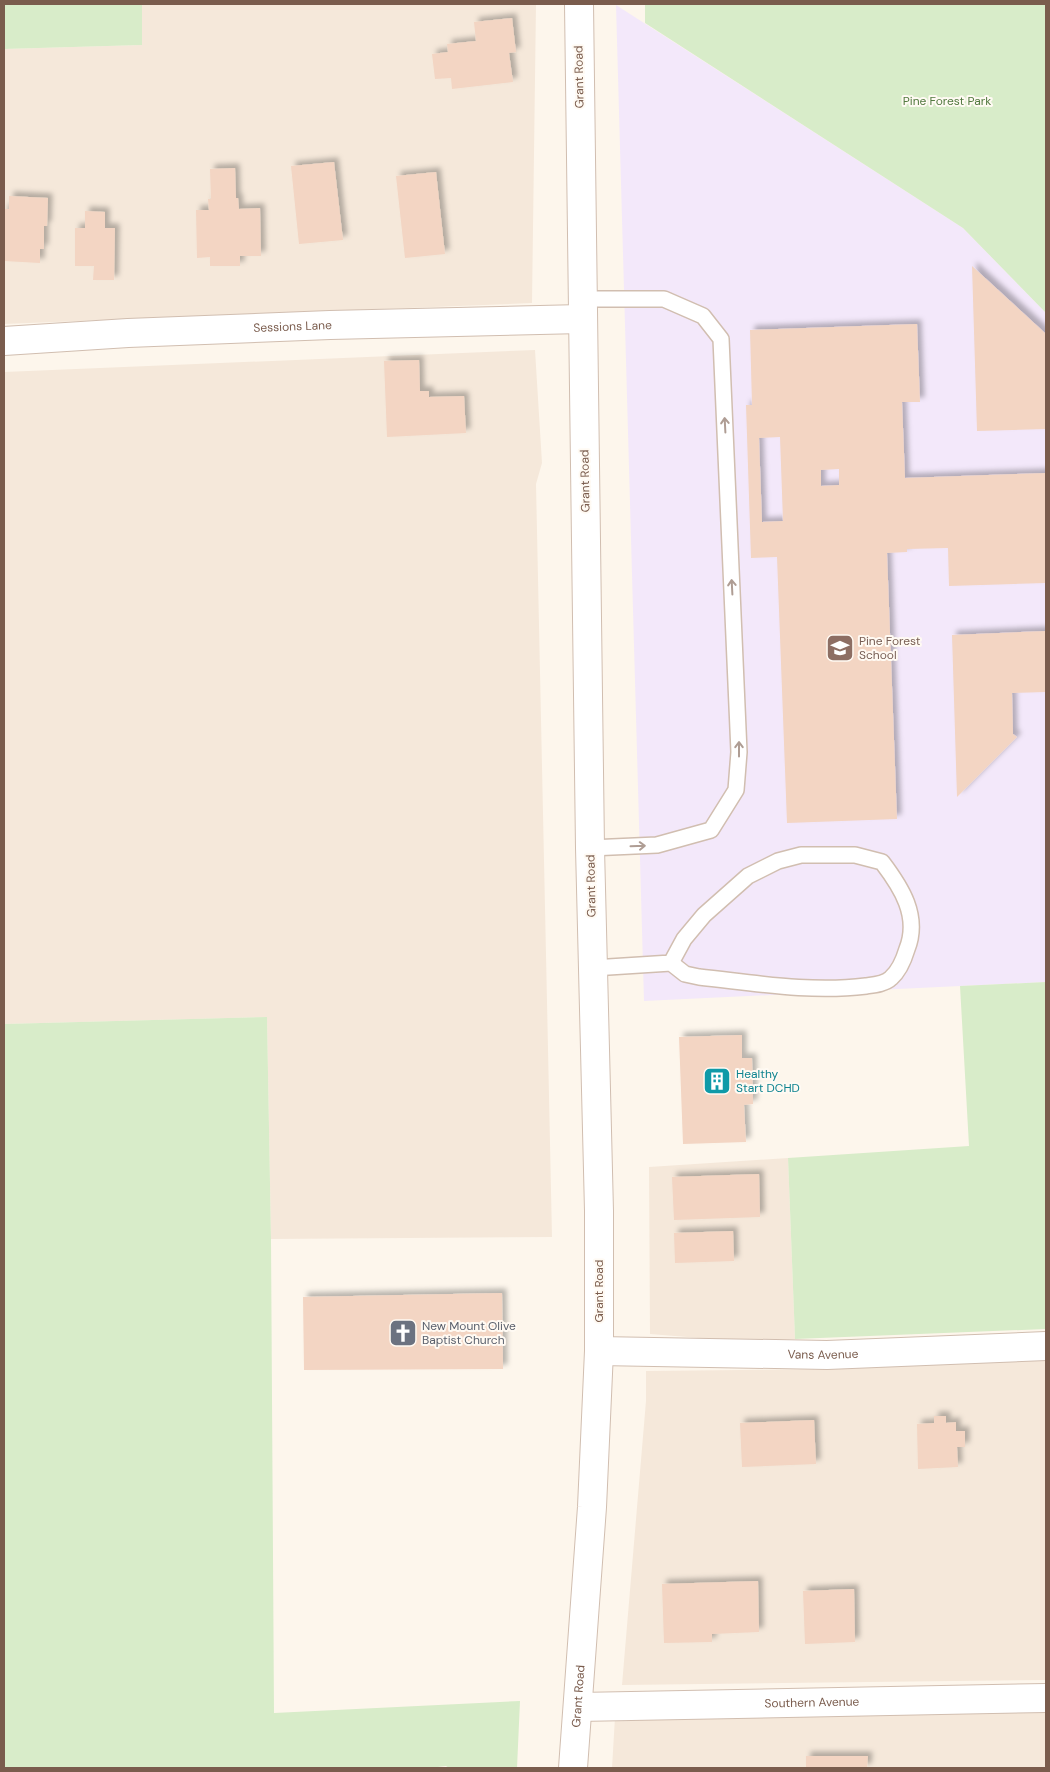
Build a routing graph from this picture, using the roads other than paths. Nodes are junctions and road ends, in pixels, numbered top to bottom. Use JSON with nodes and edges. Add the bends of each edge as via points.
{"nodes":[{"id":1,"x":579,"y":4,"type":"edge"},
{"id":2,"x":582,"y":309,"type":"junction"},
{"id":3,"x":4,"y":341,"type":"edge"},
{"id":4,"x":590,"y":848,"type":"junction"},
{"id":5,"x":671,"y":963,"type":"junction"},
{"id":6,"x":593,"y":968,"type":"junction"},
{"id":7,"x":1046,"y":1346,"type":"edge"},
{"id":8,"x":599,"y":1351,"type":"junction"},
{"id":9,"x":1046,"y":1698,"type":"edge"},
{"id":10,"x":578,"y":1707,"type":"junction"},
{"id":11,"x":573,"y":1768,"type":"edge"}],
"edges":[{"from":1,"to":2,"type":"street","name":"Grant Road"},
{"from":2,"to":3,"type":"street","name":"Sessions Lane"},
{"from":2,"to":4,"type":"street","name":"Grant Road"},
{"from":4,"to":2,"type":"lane","one_way":true,"via":[[657,845],[711,830],[736,790],[740,752],[721,339],[703,316],[664,299]]},
{"from":4,"to":6,"type":"street","name":"Grant Road"},
{"from":5,"to":5,"type":"lane","via":[[684,939],[704,915],[748,876],[778,861],[801,855],[854,855],[882,862],[898,884],[910,910],[912,937],[902,963],[890,980],[876,984],[843,989],[805,989],[699,977],[685,974]]},
{"from":5,"to":6,"type":"lane"},
{"from":6,"to":8,"type":"street","name":"Grant Road"},
{"from":7,"to":8,"type":"street","name":"Vans Avenue","via":[[827,1355]]},
{"from":8,"to":10,"type":"street","name":"Grant Road"},
{"from":9,"to":10,"type":"street","name":"Southern Avenue"},
{"from":10,"to":11,"type":"street","name":"Grant Road"}]}
